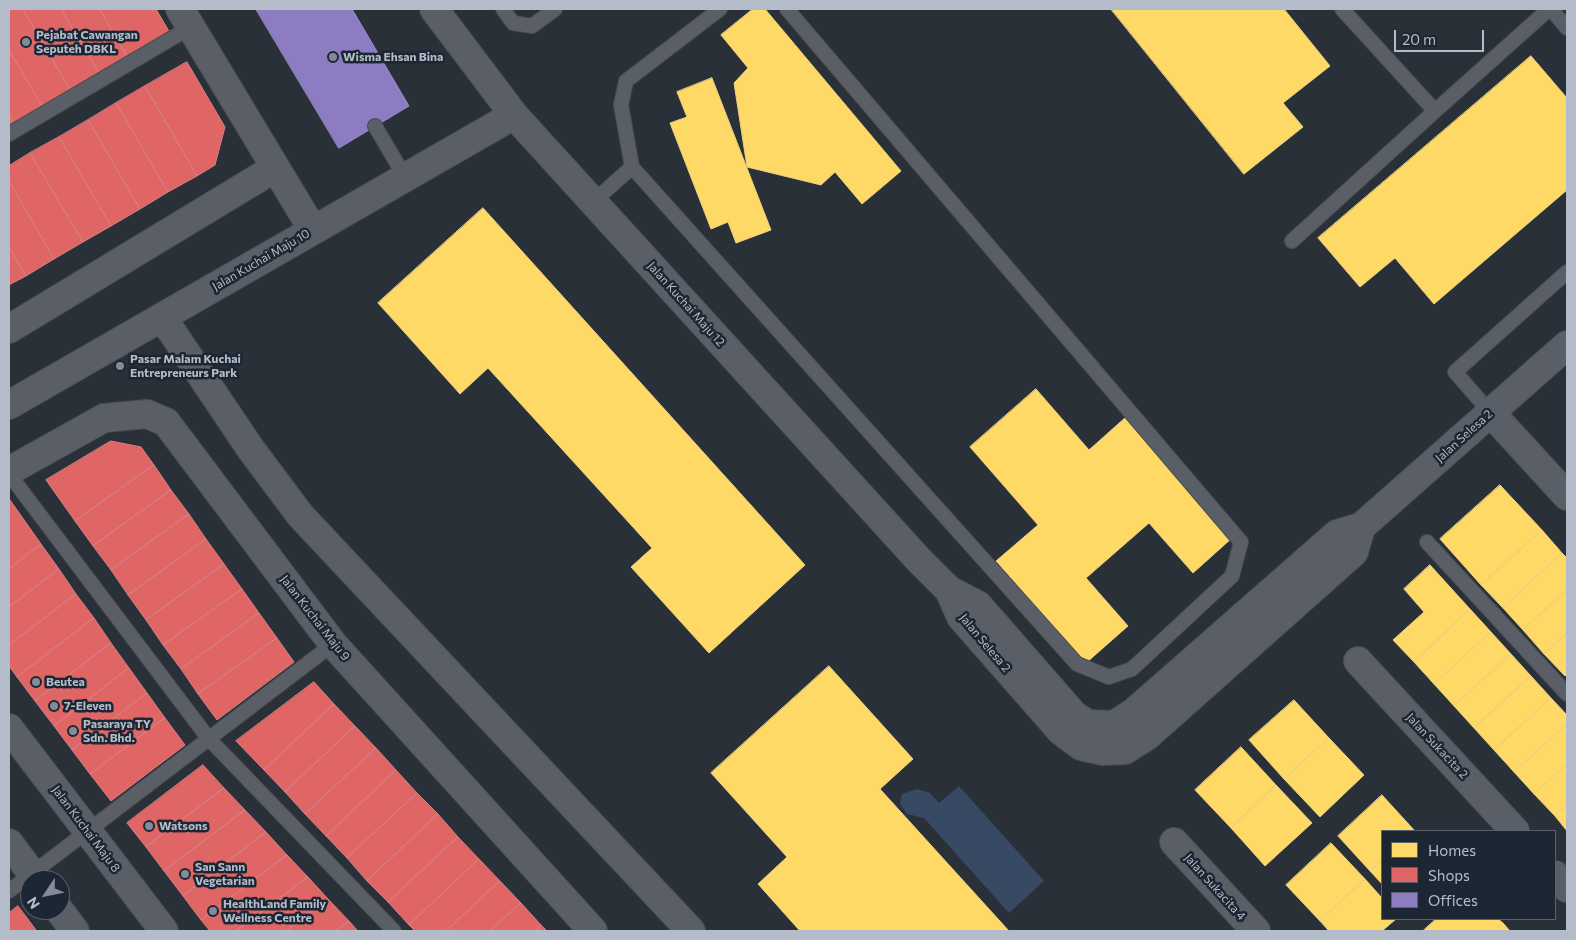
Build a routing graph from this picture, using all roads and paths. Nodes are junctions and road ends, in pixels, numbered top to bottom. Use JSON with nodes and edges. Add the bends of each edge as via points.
{"nodes":[{"id":1,"x":434,"y":9,"type":"edge"},
{"id":2,"x":502,"y":9,"type":"edge"},
{"id":3,"x":555,"y":9,"type":"edge"},
{"id":4,"x":720,"y":9,"type":"edge"},
{"id":5,"x":787,"y":9,"type":"edge"},
{"id":6,"x":1342,"y":9,"type":"edge"},
{"id":7,"x":1550,"y":9,"type":"edge"},
{"id":8,"x":185,"y":18,"type":"edge"},
{"id":9,"x":1567,"y":28,"type":"edge"},
{"id":10,"x":1436,"y":111,"type":"junction"},
{"id":11,"x":514,"y":115,"type":"junction"},
{"id":12,"x":375,"y":126,"type":"dead end"},
{"id":13,"x":9,"y":134,"type":"edge"},
{"id":14,"x":632,"y":167,"type":"junction"},
{"id":15,"x":275,"y":168,"type":"junction"},
{"id":16,"x":405,"y":177,"type":"junction"},
{"id":17,"x":593,"y":202,"type":"junction"},
{"id":18,"x":313,"y":230,"type":"junction"},
{"id":19,"x":1292,"y":241,"type":"dead end"},
{"id":20,"x":1567,"y":272,"type":"edge"},
{"id":21,"x":162,"y":317,"type":"junction"},
{"id":22,"x":9,"y":329,"type":"edge"},
{"id":23,"x":1567,"y":345,"type":"edge"},
{"id":24,"x":9,"y":405,"type":"edge"},
{"id":25,"x":1490,"y":412,"type":"junction"},
{"id":26,"x":9,"y":473,"type":"edge"},
{"id":27,"x":1567,"y":496,"type":"edge"},
{"id":28,"x":1427,"y":542,"type":"dead end"},
{"id":29,"x":948,"y":590,"type":"joint"},
{"id":30,"x":333,"y":644,"type":"junction"},
{"id":31,"x":1358,"y":661,"type":"dead end"},
{"id":32,"x":1567,"y":694,"type":"edge"},
{"id":33,"x":9,"y":728,"type":"edge"},
{"id":34,"x":209,"y":739,"type":"junction"},
{"id":35,"x":1514,"y":830,"type":"edge"},
{"id":36,"x":88,"y":831,"type":"junction"},
{"id":37,"x":1174,"y":842,"type":"dead end"},
{"id":38,"x":9,"y":843,"type":"edge"},
{"id":39,"x":29,"y":870,"type":"edge"},
{"id":40,"x":42,"y":870,"type":"edge"},
{"id":41,"x":1556,"y":876,"type":"edge"},
{"id":42,"x":20,"y":885,"type":"edge"},
{"id":43,"x":1567,"y":888,"type":"edge"},
{"id":44,"x":9,"y":891,"type":"edge"},
{"id":45,"x":67,"y":920,"type":"edge"},
{"id":46,"x":75,"y":931,"type":"edge"},
{"id":47,"x":164,"y":931,"type":"edge"},
{"id":48,"x":394,"y":931,"type":"edge"},
{"id":49,"x":593,"y":931,"type":"edge"},
{"id":50,"x":691,"y":931,"type":"edge"},
{"id":51,"x":1256,"y":931,"type":"edge"}],
"edges":[{"from":1,"to":11,"type":"street","name":"Jalan Kuchai Maju 12"},
{"from":2,"to":3,"type":"lane","via":[[513,23],[532,26]]},
{"from":4,"to":14,"type":"lane","via":[[626,81],[621,105]]},
{"from":5,"to":14,"type":"lane","via":[[1240,542],[1232,576],[1132,669],[1109,677],[1077,664]]},
{"from":6,"to":10,"type":"lane"},
{"from":7,"to":9,"type":"lane"},
{"from":7,"to":10,"type":"lane"},
{"from":8,"to":13,"type":"lane"},
{"from":8,"to":15,"type":"street"},
{"from":10,"to":19,"type":"lane"},
{"from":11,"to":16,"type":"street","name":"Jalan Kuchai Maju 10"},
{"from":11,"to":17,"type":"street","name":"Jalan Kuchai Maju 12"},
{"from":12,"to":16,"type":"lane"},
{"from":14,"to":17,"type":"lane"},
{"from":15,"to":18,"type":"street"},
{"from":15,"to":22,"type":"street"},
{"from":16,"to":18,"type":"street","name":"Jalan Kuchai Maju 10"},
{"from":17,"to":29,"type":"street","name":"Jalan Kuchai Maju 12"},
{"from":18,"to":21,"type":"street","name":"Jalan Kuchai Maju 10"},
{"from":20,"to":25,"type":"lane","via":[[1455,372]]},
{"from":21,"to":24,"type":"street","name":"Jalan Kuchai Maju 10"},
{"from":21,"to":50,"type":"street","via":[[250,448],[300,515]]},
{"from":23,"to":25,"type":"street","name":"Jalan Selesa 2"},
{"from":25,"to":27,"type":"street"},
{"from":25,"to":29,"type":"street","name":"Jalan Selesa 2","via":[[1361,527],[1337,534],[1134,712],[1114,725],[1088,724],[1074,715],[978,604]]},
{"from":26,"to":30,"type":"street","name":"Jalan Kuchai Maju 9","via":[[104,418],[147,414],[166,422]]},
{"from":26,"to":34,"type":"lane"},
{"from":28,"to":32,"type":"lane"},
{"from":30,"to":34,"type":"lane"},
{"from":30,"to":49,"type":"street","name":"Jalan Kuchai Maju 9"},
{"from":31,"to":35,"type":"street","name":"Jalan Sukacita 2"},
{"from":33,"to":36,"type":"street","name":"Jalan Kuchai Maju 8"},
{"from":34,"to":36,"type":"lane"},
{"from":34,"to":48,"type":"lane"},
{"from":36,"to":40,"type":"lane"},
{"from":36,"to":47,"type":"street","name":"Jalan Kuchai Maju 8"},
{"from":37,"to":51,"type":"street","name":"Jalan Sukacita 4"},
{"from":38,"to":39,"type":"street"},
{"from":41,"to":43,"type":"street"},
{"from":42,"to":44,"type":"lane"},
{"from":45,"to":46,"type":"street"}]}
